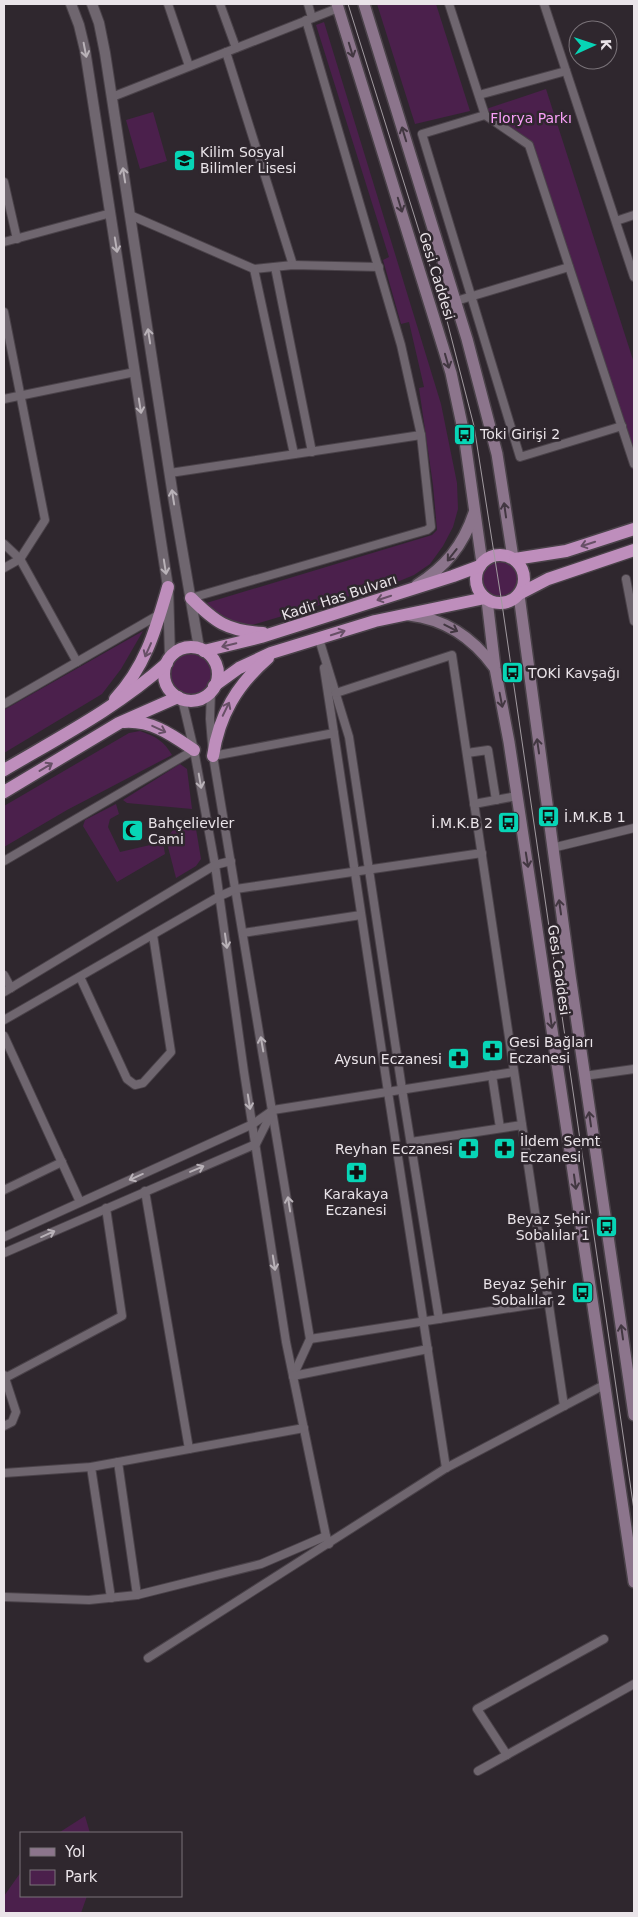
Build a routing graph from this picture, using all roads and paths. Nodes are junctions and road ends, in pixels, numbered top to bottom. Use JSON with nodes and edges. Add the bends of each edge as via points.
{"nodes":[{"id":1,"x":71,"y":4,"type":"edge"},
{"id":2,"x":92,"y":4,"type":"edge"},
{"id":3,"x":168,"y":4,"type":"edge"},
{"id":4,"x":220,"y":4,"type":"edge"},
{"id":5,"x":308,"y":4,"type":"edge"},
{"id":6,"x":364,"y":4,"type":"edge"},
{"id":7,"x":449,"y":4,"type":"edge"},
{"id":8,"x":544,"y":4,"type":"edge"},
{"id":9,"x":337,"y":6,"type":"edge"},
{"id":10,"x":309,"y":19,"type":"junction"},
{"id":11,"x":236,"y":48,"type":"junction"},
{"id":12,"x":226,"y":52,"type":"junction"},
{"id":13,"x":190,"y":66,"type":"junction"},
{"id":14,"x":566,"y":70,"type":"junction"},
{"id":15,"x":479,"y":95,"type":"junction"},
{"id":16,"x":112,"y":97,"type":"junction"},
{"id":17,"x":485,"y":115,"type":"junction"},
{"id":18,"x":4,"y":182,"type":"edge"},
{"id":19,"x":111,"y":213,"type":"junction"},
{"id":20,"x":130,"y":215,"type":"junction"},
{"id":21,"x":634,"y":215,"type":"edge"},
{"id":22,"x":616,"y":221,"type":"junction"},
{"id":23,"x":17,"y":238,"type":"junction"},
{"id":24,"x":4,"y":242,"type":"edge"},
{"id":25,"x":293,"y":265,"type":"junction"},
{"id":26,"x":379,"y":266,"type":"junction"},
{"id":27,"x":275,"y":267,"type":"junction"},
{"id":28,"x":569,"y":267,"type":"junction"},
{"id":29,"x":254,"y":269,"type":"junction"},
{"id":30,"x":634,"y":277,"type":"edge"},
{"id":31,"x":472,"y":296,"type":"junction"},
{"id":32,"x":456,"y":301,"type":"junction"},
{"id":33,"x":4,"y":312,"type":"edge"},
{"id":34,"x":135,"y":372,"type":"junction"},
{"id":35,"x":20,"y":397,"type":"junction"},
{"id":36,"x":4,"y":399,"type":"edge"},
{"id":37,"x":622,"y":426,"type":"junction"},
{"id":38,"x":421,"y":435,"type":"junction"},
{"id":39,"x":312,"y":452,"type":"junction"},
{"id":40,"x":294,"y":454,"type":"junction"},
{"id":41,"x":634,"y":464,"type":"edge"},
{"id":42,"x":170,"y":473,"type":"junction"},
{"id":43,"x":474,"y":512,"type":"junction"},
{"id":44,"x":634,"y":529,"type":"edge"},
{"id":45,"x":4,"y":544,"type":"edge"},
{"id":46,"x":634,"y":550,"type":"edge"},
{"id":47,"x":20,"y":559,"type":"junction"},
{"id":48,"x":514,"y":559,"type":"junction"},
{"id":49,"x":481,"y":565,"type":"junction"},
{"id":50,"x":4,"y":568,"type":"edge"},
{"id":51,"x":626,"y":579,"type":"dead end"},
{"id":52,"x":168,"y":587,"type":"junction"},
{"id":53,"x":407,"y":591,"type":"junction"},
{"id":54,"x":520,"y":594,"type":"junction"},
{"id":55,"x":191,"y":598,"type":"junction"},
{"id":56,"x":486,"y":599,"type":"junction"},
{"id":57,"x":160,"y":614,"type":"junction"},
{"id":58,"x":405,"y":614,"type":"junction"},
{"id":59,"x":634,"y":621,"type":"edge"},
{"id":60,"x":275,"y":633,"type":"junction"},
{"id":61,"x":319,"y":639,"type":"junction"},
{"id":62,"x":202,"y":649,"type":"junction"},
{"id":63,"x":278,"y":651,"type":"junction"},
{"id":64,"x":168,"y":660,"type":"junction"},
{"id":65,"x":77,"y":662,"type":"junction"},
{"id":66,"x":495,"y":668,"type":"junction"},
{"id":67,"x":213,"y":689,"type":"junction"},
{"id":68,"x":336,"y":693,"type":"junction"},
{"id":69,"x":180,"y":698,"type":"junction"},
{"id":70,"x":4,"y":704,"type":"edge"},
{"id":71,"x":100,"y":714,"type":"junction"},
{"id":72,"x":119,"y":723,"type":"junction"},
{"id":73,"x":334,"y":733,"type":"junction"},
{"id":74,"x":194,"y":750,"type":"junction"},
{"id":75,"x":467,"y":753,"type":"junction"},
{"id":76,"x":213,"y":756,"type":"junction"},
{"id":77,"x":4,"y":770,"type":"edge"},
{"id":78,"x":4,"y":792,"type":"edge"},
{"id":79,"x":517,"y":796,"type":"junction"},
{"id":80,"x":496,"y":800,"type":"junction"},
{"id":81,"x":474,"y":804,"type":"junction"},
{"id":82,"x":634,"y":828,"type":"edge"},
{"id":83,"x":552,"y":848,"type":"junction"},
{"id":84,"x":482,"y":853,"type":"junction"},
{"id":85,"x":4,"y":861,"type":"edge"},
{"id":86,"x":231,"y":861,"type":"junction"},
{"id":87,"x":215,"y":865,"type":"junction"},
{"id":88,"x":369,"y":870,"type":"junction"},
{"id":89,"x":355,"y":872,"type":"junction"},
{"id":90,"x":236,"y":889,"type":"junction"},
{"id":91,"x":220,"y":896,"type":"junction"},
{"id":92,"x":362,"y":915,"type":"junction"},
{"id":93,"x":243,"y":933,"type":"junction"},
{"id":94,"x":153,"y":935,"type":"junction"},
{"id":95,"x":4,"y":975,"type":"edge"},
{"id":96,"x":80,"y":976,"type":"junction"},
{"id":97,"x":7,"y":990,"type":"edge"},
{"id":98,"x":4,"y":1020,"type":"edge"},
{"id":99,"x":4,"y":1036,"type":"edge"},
{"id":100,"x":634,"y":1069,"type":"edge"},
{"id":101,"x":514,"y":1072,"type":"junction"},
{"id":102,"x":492,"y":1075,"type":"junction"},
{"id":103,"x":584,"y":1076,"type":"junction"},
{"id":104,"x":402,"y":1090,"type":"junction"},
{"id":105,"x":388,"y":1092,"type":"junction"},
{"id":106,"x":274,"y":1110,"type":"junction"},
{"id":107,"x":252,"y":1124,"type":"junction"},
{"id":108,"x":522,"y":1125,"type":"junction"},
{"id":109,"x":500,"y":1128,"type":"junction"},
{"id":110,"x":411,"y":1142,"type":"junction"},
{"id":111,"x":256,"y":1144,"type":"junction"},
{"id":112,"x":62,"y":1162,"type":"junction"},
{"id":113,"x":4,"y":1190,"type":"edge"},
{"id":114,"x":145,"y":1192,"type":"junction"},
{"id":115,"x":80,"y":1202,"type":"junction"},
{"id":116,"x":106,"y":1208,"type":"junction"},
{"id":117,"x":4,"y":1237,"type":"edge"},
{"id":118,"x":4,"y":1253,"type":"edge"},
{"id":119,"x":549,"y":1302,"type":"junction"},
{"id":120,"x":439,"y":1319,"type":"junction"},
{"id":121,"x":424,"y":1321,"type":"junction"},
{"id":122,"x":310,"y":1339,"type":"junction"},
{"id":123,"x":428,"y":1349,"type":"junction"},
{"id":124,"x":4,"y":1376,"type":"edge"},
{"id":125,"x":293,"y":1376,"type":"junction"},
{"id":126,"x":604,"y":1385,"type":"junction"},
{"id":127,"x":564,"y":1406,"type":"junction"},
{"id":128,"x":634,"y":1415,"type":"edge"},
{"id":129,"x":4,"y":1426,"type":"edge"},
{"id":130,"x":304,"y":1428,"type":"junction"},
{"id":131,"x":189,"y":1449,"type":"junction"},
{"id":132,"x":118,"y":1462,"type":"junction"},
{"id":133,"x":91,"y":1467,"type":"junction"},
{"id":134,"x":446,"y":1468,"type":"junction"},
{"id":135,"x":4,"y":1473,"type":"edge"},
{"id":136,"x":328,"y":1540,"type":"junction"},
{"id":137,"x":634,"y":1582,"type":"edge"},
{"id":138,"x":137,"y":1595,"type":"junction"},
{"id":139,"x":4,"y":1597,"type":"edge"},
{"id":140,"x":111,"y":1598,"type":"junction"},
{"id":141,"x":604,"y":1639,"type":"dead end"},
{"id":142,"x":148,"y":1658,"type":"dead end"},
{"id":143,"x":634,"y":1684,"type":"edge"},
{"id":144,"x":507,"y":1754,"type":"junction"},
{"id":145,"x":478,"y":1771,"type":"dead end"}],
"edges":[{"from":1,"to":19,"type":"street","one_way":true,"via":[[85,50]]},
{"from":2,"to":16,"type":"street","via":[[103,38]]},
{"from":3,"to":13,"type":"street"},
{"from":4,"to":11,"type":"street"},
{"from":5,"to":10,"type":"street"},
{"from":32,"to":6,"type":"main road","name":"Gesi Caddesi","one_way":true},
{"from":7,"to":15,"type":"street"},
{"from":8,"to":14,"type":"street"},
{"from":9,"to":10,"type":"street"},
{"from":9,"to":43,"type":"main road","name":"Gesi Caddesi","one_way":true,"via":[[451,373],[464,434]]},
{"from":10,"to":11,"type":"street"},
{"from":10,"to":26,"type":"street"},
{"from":11,"to":12,"type":"street"},
{"from":12,"to":13,"type":"street"},
{"from":12,"to":25,"type":"street"},
{"from":13,"to":16,"type":"street"},
{"from":14,"to":15,"type":"street"},
{"from":14,"to":22,"type":"street"},
{"from":15,"to":17,"type":"street"},
{"from":20,"to":16,"type":"street","one_way":true},
{"from":17,"to":28,"type":"street","via":[[529,145]]},
{"from":17,"to":31,"type":"street","via":[[422,134]]},
{"from":18,"to":23,"type":"street"},
{"from":19,"to":23,"type":"street"},
{"from":19,"to":34,"type":"street","one_way":true},
{"from":20,"to":29,"type":"street"},
{"from":42,"to":20,"type":"street","one_way":true},
{"from":21,"to":22,"type":"street"},
{"from":22,"to":30,"type":"street"},
{"from":23,"to":24,"type":"street"},
{"from":25,"to":26,"type":"street"},
{"from":25,"to":27,"type":"street"},
{"from":26,"to":38,"type":"street","via":[[401,344]]},
{"from":27,"to":29,"type":"street"},
{"from":27,"to":39,"type":"street"},
{"from":28,"to":31,"type":"street"},
{"from":28,"to":37,"type":"street"},
{"from":29,"to":40,"type":"street"},
{"from":31,"to":32,"type":"street"},
{"from":31,"to":37,"type":"street","via":[[520,457]]},
{"from":48,"to":32,"type":"main road","name":"Gesi Caddesi","one_way":true,"via":[[497,454]]},
{"from":33,"to":35,"type":"street"},
{"from":34,"to":35,"type":"street"},
{"from":34,"to":52,"type":"street","one_way":true},
{"from":35,"to":36,"type":"street"},
{"from":35,"to":47,"type":"street","via":[[45,520]]},
{"from":37,"to":41,"type":"street"},
{"from":38,"to":39,"type":"street"},
{"from":38,"to":55,"type":"street","via":[[431,527],[427,530]]},
{"from":39,"to":40,"type":"street"},
{"from":40,"to":42,"type":"street"},
{"from":55,"to":42,"type":"street","one_way":true},
{"from":43,"to":49,"type":"main road","name":"Gesi Caddesi"},
{"from":43,"to":53,"type":"main road","one_way":true,"via":[[466,534],[449,560]]},
{"from":44,"to":48,"type":"highway","one_way":true,"via":[[566,551]]},
{"from":45,"to":47,"type":"street"},
{"from":46,"to":54,"type":"highway","via":[[548,579]]},
{"from":47,"to":50,"type":"street"},
{"from":47,"to":65,"type":"street"},
{"from":48,"to":49,"type":"highway","via":[[505,555],[494,556]]},
{"from":48,"to":54,"type":"highway","via":[[524,572],[525,583]]},
{"from":49,"to":53,"type":"highway","name":"Kadir Has Bulvarı"},
{"from":49,"to":56,"type":"highway","via":[[476,581],[479,592]]},
{"from":51,"to":59,"type":"street"},
{"from":52,"to":57,"type":"highway"},
{"from":52,"to":64,"type":"street"},
{"from":53,"to":60,"type":"highway","name":"Kadir Has Bulvarı","one_way":true},
{"from":54,"to":56,"type":"highway","via":[[513,601],[502,604]]},
{"from":83,"to":54,"type":"main road","name":"Gesi Caddesi","one_way":true},
{"from":55,"to":60,"type":"highway","via":[[211,616],[233,629]]},
{"from":55,"to":62,"type":"street"},
{"from":56,"to":58,"type":"highway"},
{"from":56,"to":66,"type":"main road","name":"Gesi Caddesi"},
{"from":57,"to":65,"type":"street"},
{"from":57,"to":71,"type":"highway","one_way":true,"via":[[140,666]]},
{"from":61,"to":58,"type":"highway","one_way":true},
{"from":58,"to":66,"type":"main road","one_way":true,"via":[[436,621],[458,632],[474,643]]},
{"from":60,"to":62,"type":"highway","name":"Kadir Has Bulvarı","one_way":true},
{"from":61,"to":63,"type":"highway"},
{"from":61,"to":68,"type":"street"},
{"from":61,"to":73,"type":"street"},
{"from":62,"to":64,"type":"highway","via":[[180,649]]},
{"from":62,"to":67,"type":"highway","via":[[216,666],[217,680]]},
{"from":63,"to":67,"type":"highway","via":[[239,668]]},
{"from":76,"to":63,"type":"highway","one_way":true,"via":[[220,724],[231,700],[252,673]]},
{"from":64,"to":69,"type":"highway","via":[[166,682]]},
{"from":64,"to":71,"type":"highway","via":[[138,688]]},
{"from":65,"to":70,"type":"street"},
{"from":66,"to":79,"type":"main road","name":"Gesi Caddesi","one_way":true},
{"from":67,"to":69,"type":"highway","via":[[201,699]]},
{"from":67,"to":76,"type":"street","via":[[210,719]]},
{"from":68,"to":75,"type":"street","via":[[452,655]]},
{"from":68,"to":88,"type":"street","via":[[349,737]]},
{"from":69,"to":72,"type":"highway"},
{"from":69,"to":74,"type":"street"},
{"from":71,"to":77,"type":"highway"},
{"from":72,"to":74,"type":"highway","one_way":true,"via":[[150,724]]},
{"from":78,"to":72,"type":"highway","one_way":true},
{"from":73,"to":76,"type":"street"},
{"from":73,"to":89,"type":"street"},
{"from":74,"to":85,"type":"street"},
{"from":74,"to":87,"type":"street","one_way":true},
{"from":75,"to":80,"type":"street","via":[[488,750]]},
{"from":75,"to":81,"type":"street"},
{"from":76,"to":86,"type":"street"},
{"from":79,"to":80,"type":"street"},
{"from":79,"to":126,"type":"main road","name":"Gesi Caddesi","one_way":true},
{"from":80,"to":81,"type":"street"},
{"from":81,"to":84,"type":"street"},
{"from":82,"to":83,"type":"street"},
{"from":103,"to":83,"type":"main road","name":"Gesi Caddesi","one_way":true},
{"from":84,"to":88,"type":"street"},
{"from":84,"to":101,"type":"street"},
{"from":86,"to":87,"type":"street"},
{"from":86,"to":90,"type":"street"},
{"from":87,"to":91,"type":"street"},
{"from":87,"to":97,"type":"street"},
{"from":88,"to":89,"type":"street"},
{"from":88,"to":104,"type":"street"},
{"from":89,"to":90,"type":"street"},
{"from":89,"to":92,"type":"street"},
{"from":90,"to":91,"type":"street"},
{"from":90,"to":93,"type":"street"},
{"from":91,"to":94,"type":"street"},
{"from":91,"to":107,"type":"street","one_way":true},
{"from":92,"to":93,"type":"street"},
{"from":92,"to":105,"type":"street"},
{"from":106,"to":93,"type":"street","one_way":true},
{"from":94,"to":96,"type":"street"},
{"from":94,"to":96,"type":"street","via":[[171,1052],[143,1083],[134,1085],[127,1079]]},
{"from":95,"to":97,"type":"street"},
{"from":96,"to":98,"type":"street"},
{"from":99,"to":112,"type":"street"},
{"from":100,"to":103,"type":"street"},
{"from":101,"to":102,"type":"street"},
{"from":101,"to":108,"type":"street"},
{"from":102,"to":104,"type":"street"},
{"from":102,"to":109,"type":"street"},
{"from":128,"to":103,"type":"main road","name":"Gesi Caddesi","one_way":true},
{"from":104,"to":105,"type":"street"},
{"from":104,"to":110,"type":"street"},
{"from":105,"to":106,"type":"street"},
{"from":105,"to":121,"type":"street"},
{"from":106,"to":107,"type":"street"},
{"from":106,"to":111,"type":"street"},
{"from":122,"to":106,"type":"street","one_way":true},
{"from":107,"to":111,"type":"street"},
{"from":107,"to":115,"type":"street","one_way":true},
{"from":108,"to":109,"type":"street"},
{"from":108,"to":119,"type":"street"},
{"from":109,"to":110,"type":"street"},
{"from":110,"to":120,"type":"street"},
{"from":114,"to":111,"type":"street","one_way":true},
{"from":111,"to":125,"type":"street","one_way":true},
{"from":112,"to":113,"type":"street"},
{"from":112,"to":115,"type":"street"},
{"from":114,"to":116,"type":"street"},
{"from":114,"to":131,"type":"street"},
{"from":115,"to":117,"type":"street"},
{"from":118,"to":116,"type":"street","one_way":true},
{"from":116,"to":124,"type":"street","via":[[122,1316]]},
{"from":119,"to":120,"type":"street"},
{"from":119,"to":127,"type":"street"},
{"from":120,"to":121,"type":"street"},
{"from":121,"to":122,"type":"street"},
{"from":121,"to":123,"type":"street"},
{"from":122,"to":125,"type":"street"},
{"from":123,"to":125,"type":"street"},
{"from":123,"to":134,"type":"street"},
{"from":124,"to":129,"type":"street","via":[[16,1412],[12,1422]]},
{"from":125,"to":130,"type":"street"},
{"from":126,"to":127,"type":"street"},
{"from":126,"to":137,"type":"main road","name":"Gesi Caddesi"},
{"from":127,"to":134,"type":"street"},
{"from":130,"to":131,"type":"street"},
{"from":130,"to":136,"type":"street"},
{"from":131,"to":132,"type":"street"},
{"from":132,"to":133,"type":"street"},
{"from":132,"to":138,"type":"street"},
{"from":133,"to":135,"type":"street"},
{"from":133,"to":140,"type":"street"},
{"from":134,"to":136,"type":"street"},
{"from":136,"to":138,"type":"street","via":[[261,1564]]},
{"from":136,"to":142,"type":"street"},
{"from":138,"to":140,"type":"street"},
{"from":139,"to":140,"type":"street"},
{"from":141,"to":144,"type":"street","via":[[477,1708]]},
{"from":143,"to":144,"type":"street"},
{"from":144,"to":145,"type":"street"}]}
